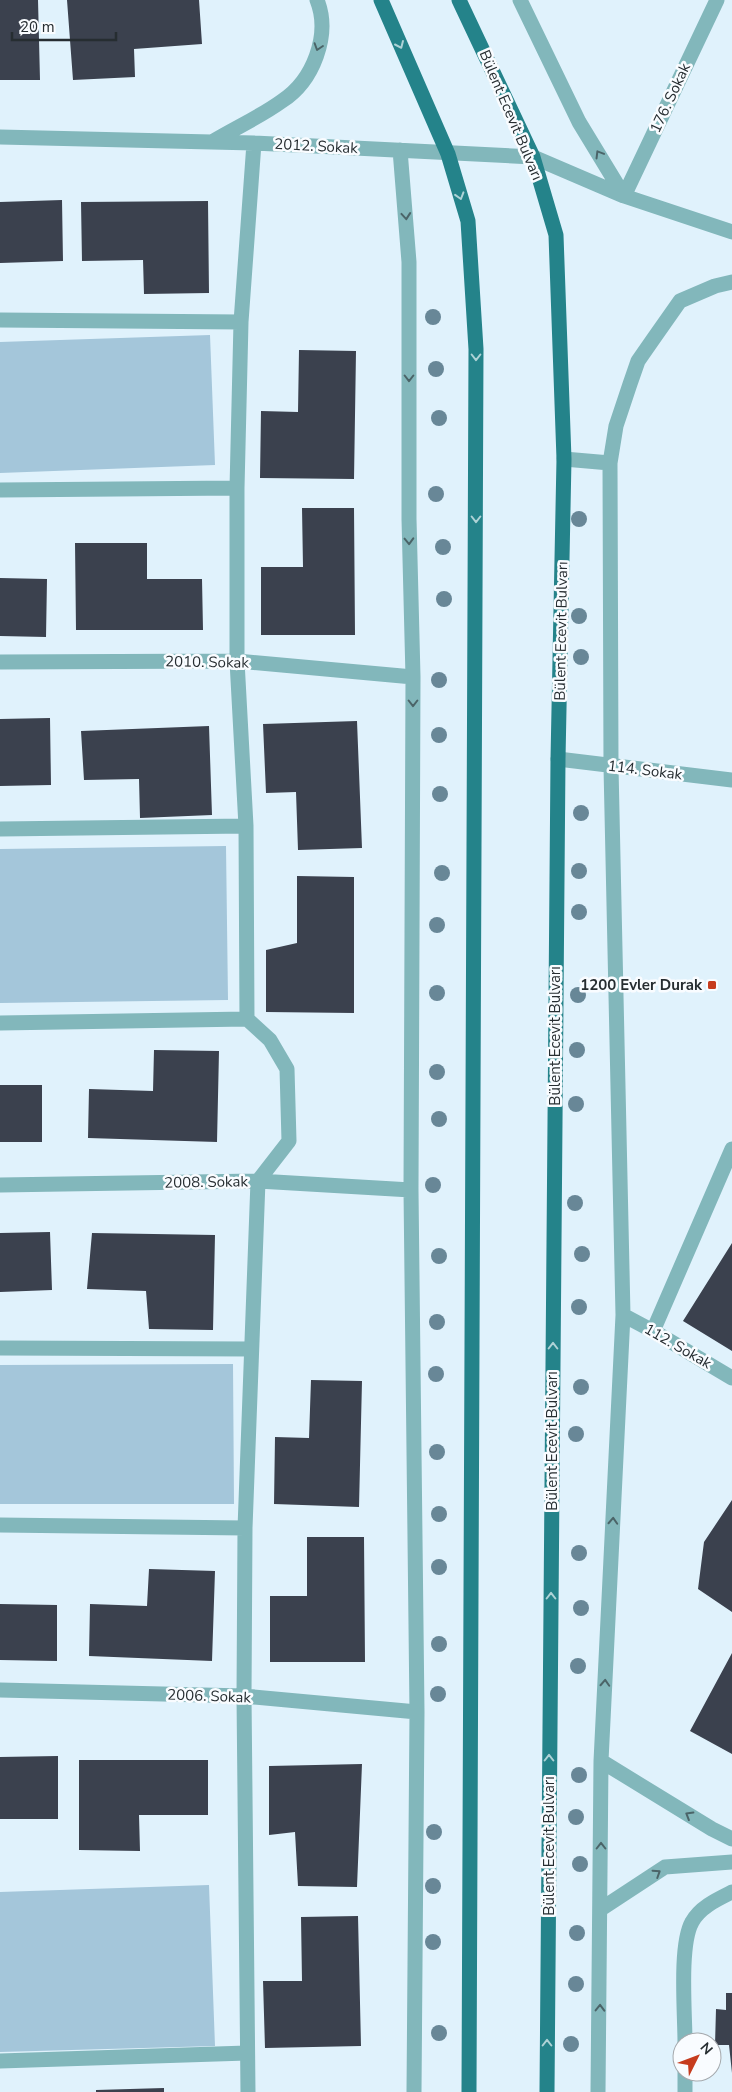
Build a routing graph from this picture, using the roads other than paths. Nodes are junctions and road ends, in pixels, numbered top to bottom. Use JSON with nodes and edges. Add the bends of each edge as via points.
{"nodes":[{"id":1,"x":318,"y":0,"type":"edge"},
{"id":2,"x":381,"y":0,"type":"edge"},
{"id":3,"x":460,"y":0,"type":"edge"},
{"id":4,"x":520,"y":0,"type":"edge"},
{"id":5,"x":713,"y":2,"type":"edge"},
{"id":6,"x":0,"y":137,"type":"edge"},
{"id":7,"x":212,"y":142,"type":"junction"},
{"id":8,"x":254,"y":143,"type":"junction"},
{"id":9,"x":400,"y":150,"type":"junction"},
{"id":10,"x":448,"y":154,"type":"junction"},
{"id":11,"x":532,"y":158,"type":"junction"},
{"id":12,"x":624,"y":196,"type":"junction"},
{"id":13,"x":732,"y":232,"type":"edge"},
{"id":14,"x":732,"y":282,"type":"edge"},
{"id":15,"x":0,"y":320,"type":"edge"},
{"id":16,"x":241,"y":322,"type":"junction"},
{"id":17,"x":564,"y":459,"type":"junction"},
{"id":18,"x":610,"y":463,"type":"junction"},
{"id":19,"x":237,"y":488,"type":"junction"},
{"id":20,"x":0,"y":490,"type":"edge"},
{"id":21,"x":237,"y":660,"type":"junction"},
{"id":22,"x":0,"y":662,"type":"edge"},
{"id":23,"x":413,"y":676,"type":"junction"},
{"id":24,"x":558,"y":759,"type":"junction"},
{"id":25,"x":611,"y":767,"type":"junction"},
{"id":26,"x":732,"y":780,"type":"edge"},
{"id":27,"x":246,"y":826,"type":"junction"},
{"id":28,"x":0,"y":829,"type":"edge"},
{"id":29,"x":247,"y":1019,"type":"junction"},
{"id":30,"x":0,"y":1023,"type":"edge"},
{"id":31,"x":732,"y":1149,"type":"edge"},
{"id":32,"x":258,"y":1181,"type":"junction"},
{"id":33,"x":0,"y":1184,"type":"edge"},
{"id":34,"x":411,"y":1190,"type":"junction"},
{"id":35,"x":623,"y":1315,"type":"junction"},
{"id":36,"x":654,"y":1331,"type":"junction"},
{"id":37,"x":0,"y":1348,"type":"edge"},
{"id":38,"x":252,"y":1349,"type":"junction"},
{"id":39,"x":732,"y":1378,"type":"edge"},
{"id":40,"x":0,"y":1525,"type":"edge"},
{"id":41,"x":245,"y":1528,"type":"junction"},
{"id":42,"x":0,"y":1690,"type":"edge"},
{"id":43,"x":244,"y":1696,"type":"junction"},
{"id":44,"x":417,"y":1712,"type":"junction"},
{"id":45,"x":601,"y":1762,"type":"junction"},
{"id":46,"x":732,"y":1838,"type":"edge"},
{"id":47,"x":732,"y":1862,"type":"edge"},
{"id":48,"x":732,"y":1892,"type":"edge"},
{"id":49,"x":602,"y":1909,"type":"junction"},
{"id":50,"x":685,"y":2032,"type":"edge"},
{"id":51,"x":247,"y":2053,"type":"junction"},
{"id":52,"x":0,"y":2061,"type":"edge"},
{"id":53,"x":248,"y":2092,"type":"edge"},
{"id":54,"x":414,"y":2092,"type":"edge"},
{"id":55,"x":469,"y":2092,"type":"edge"},
{"id":56,"x":547,"y":2092,"type":"edge"},
{"id":57,"x":598,"y":2092,"type":"edge"}],
"edges":[{"from":1,"to":7,"type":"street","one_way":true,"via":[[322,13],[320,45],[304,80],[284,101]]},
{"from":2,"to":10,"type":"main road","one_way":true},
{"from":3,"to":11,"type":"main road","name":"Bülent Ecevit Bulvarı"},
{"from":12,"to":4,"type":"street","one_way":true,"via":[[579,122]]},
{"from":5,"to":12,"type":"street","name":"176. Sokak"},
{"from":6,"to":7,"type":"street","name":"2012. Sokak"},
{"from":7,"to":8,"type":"street","name":"2012. Sokak"},
{"from":8,"to":9,"type":"street","name":"2012. Sokak"},
{"from":8,"to":16,"type":"street"},
{"from":9,"to":10,"type":"street","name":"2012. Sokak"},
{"from":9,"to":23,"type":"street","one_way":true,"via":[[410,262],[409,519]]},
{"from":10,"to":11,"type":"street","name":"2012. Sokak"},
{"from":10,"to":55,"type":"main road","one_way":true,"via":[[468,222],[476,348]]},
{"from":11,"to":12,"type":"street","name":"2012. Sokak"},
{"from":11,"to":17,"type":"main road","name":"Bülent Ecevit Bulvarı","via":[[556,235]]},
{"from":12,"to":13,"type":"street","name":"2012. Sokak"},
{"from":14,"to":18,"type":"street","via":[[680,301],[638,361],[616,426]]},
{"from":15,"to":16,"type":"street"},
{"from":16,"to":19,"type":"street"},
{"from":17,"to":18,"type":"street"},
{"from":17,"to":24,"type":"main road","name":"Bülent Ecevit Bulvarı"},
{"from":18,"to":25,"type":"street"},
{"from":19,"to":20,"type":"street"},
{"from":19,"to":21,"type":"street"},
{"from":21,"to":22,"type":"street","name":"2010. Sokak"},
{"from":21,"to":23,"type":"street","name":"2010. Sokak"},
{"from":21,"to":27,"type":"street"},
{"from":23,"to":34,"type":"street","one_way":true},
{"from":24,"to":25,"type":"street","name":"114. Sokak"},
{"from":56,"to":24,"type":"main road","name":"Bülent Ecevit Bulvarı","one_way":true},
{"from":25,"to":26,"type":"street","name":"114. Sokak"},
{"from":25,"to":35,"type":"street"},
{"from":27,"to":28,"type":"street"},
{"from":27,"to":29,"type":"street"},
{"from":29,"to":30,"type":"street"},
{"from":29,"to":32,"type":"street","via":[[270,1040],[287,1068],[289,1141]]},
{"from":31,"to":36,"type":"street"},
{"from":32,"to":33,"type":"street","name":"2008. Sokak"},
{"from":32,"to":34,"type":"street","name":"2008. Sokak"},
{"from":32,"to":38,"type":"street"},
{"from":34,"to":44,"type":"street"},
{"from":35,"to":36,"type":"street","name":"112. Sokak"},
{"from":45,"to":35,"type":"street","one_way":true},
{"from":36,"to":39,"type":"street","name":"112. Sokak"},
{"from":37,"to":38,"type":"street"},
{"from":38,"to":41,"type":"street"},
{"from":40,"to":41,"type":"street"},
{"from":41,"to":43,"type":"street"},
{"from":42,"to":43,"type":"street","name":"2006. Sokak"},
{"from":43,"to":44,"type":"street","name":"2006. Sokak"},
{"from":43,"to":51,"type":"street"},
{"from":44,"to":54,"type":"street"},
{"from":46,"to":45,"type":"street","one_way":true},
{"from":49,"to":45,"type":"street","one_way":true},
{"from":49,"to":47,"type":"street","one_way":true,"via":[[665,1867]]},
{"from":48,"to":50,"type":"street","via":[[711,1902],[692,1922],[685,1950]]},
{"from":57,"to":49,"type":"street","one_way":true},
{"from":51,"to":52,"type":"street"},
{"from":51,"to":53,"type":"street"}]}
